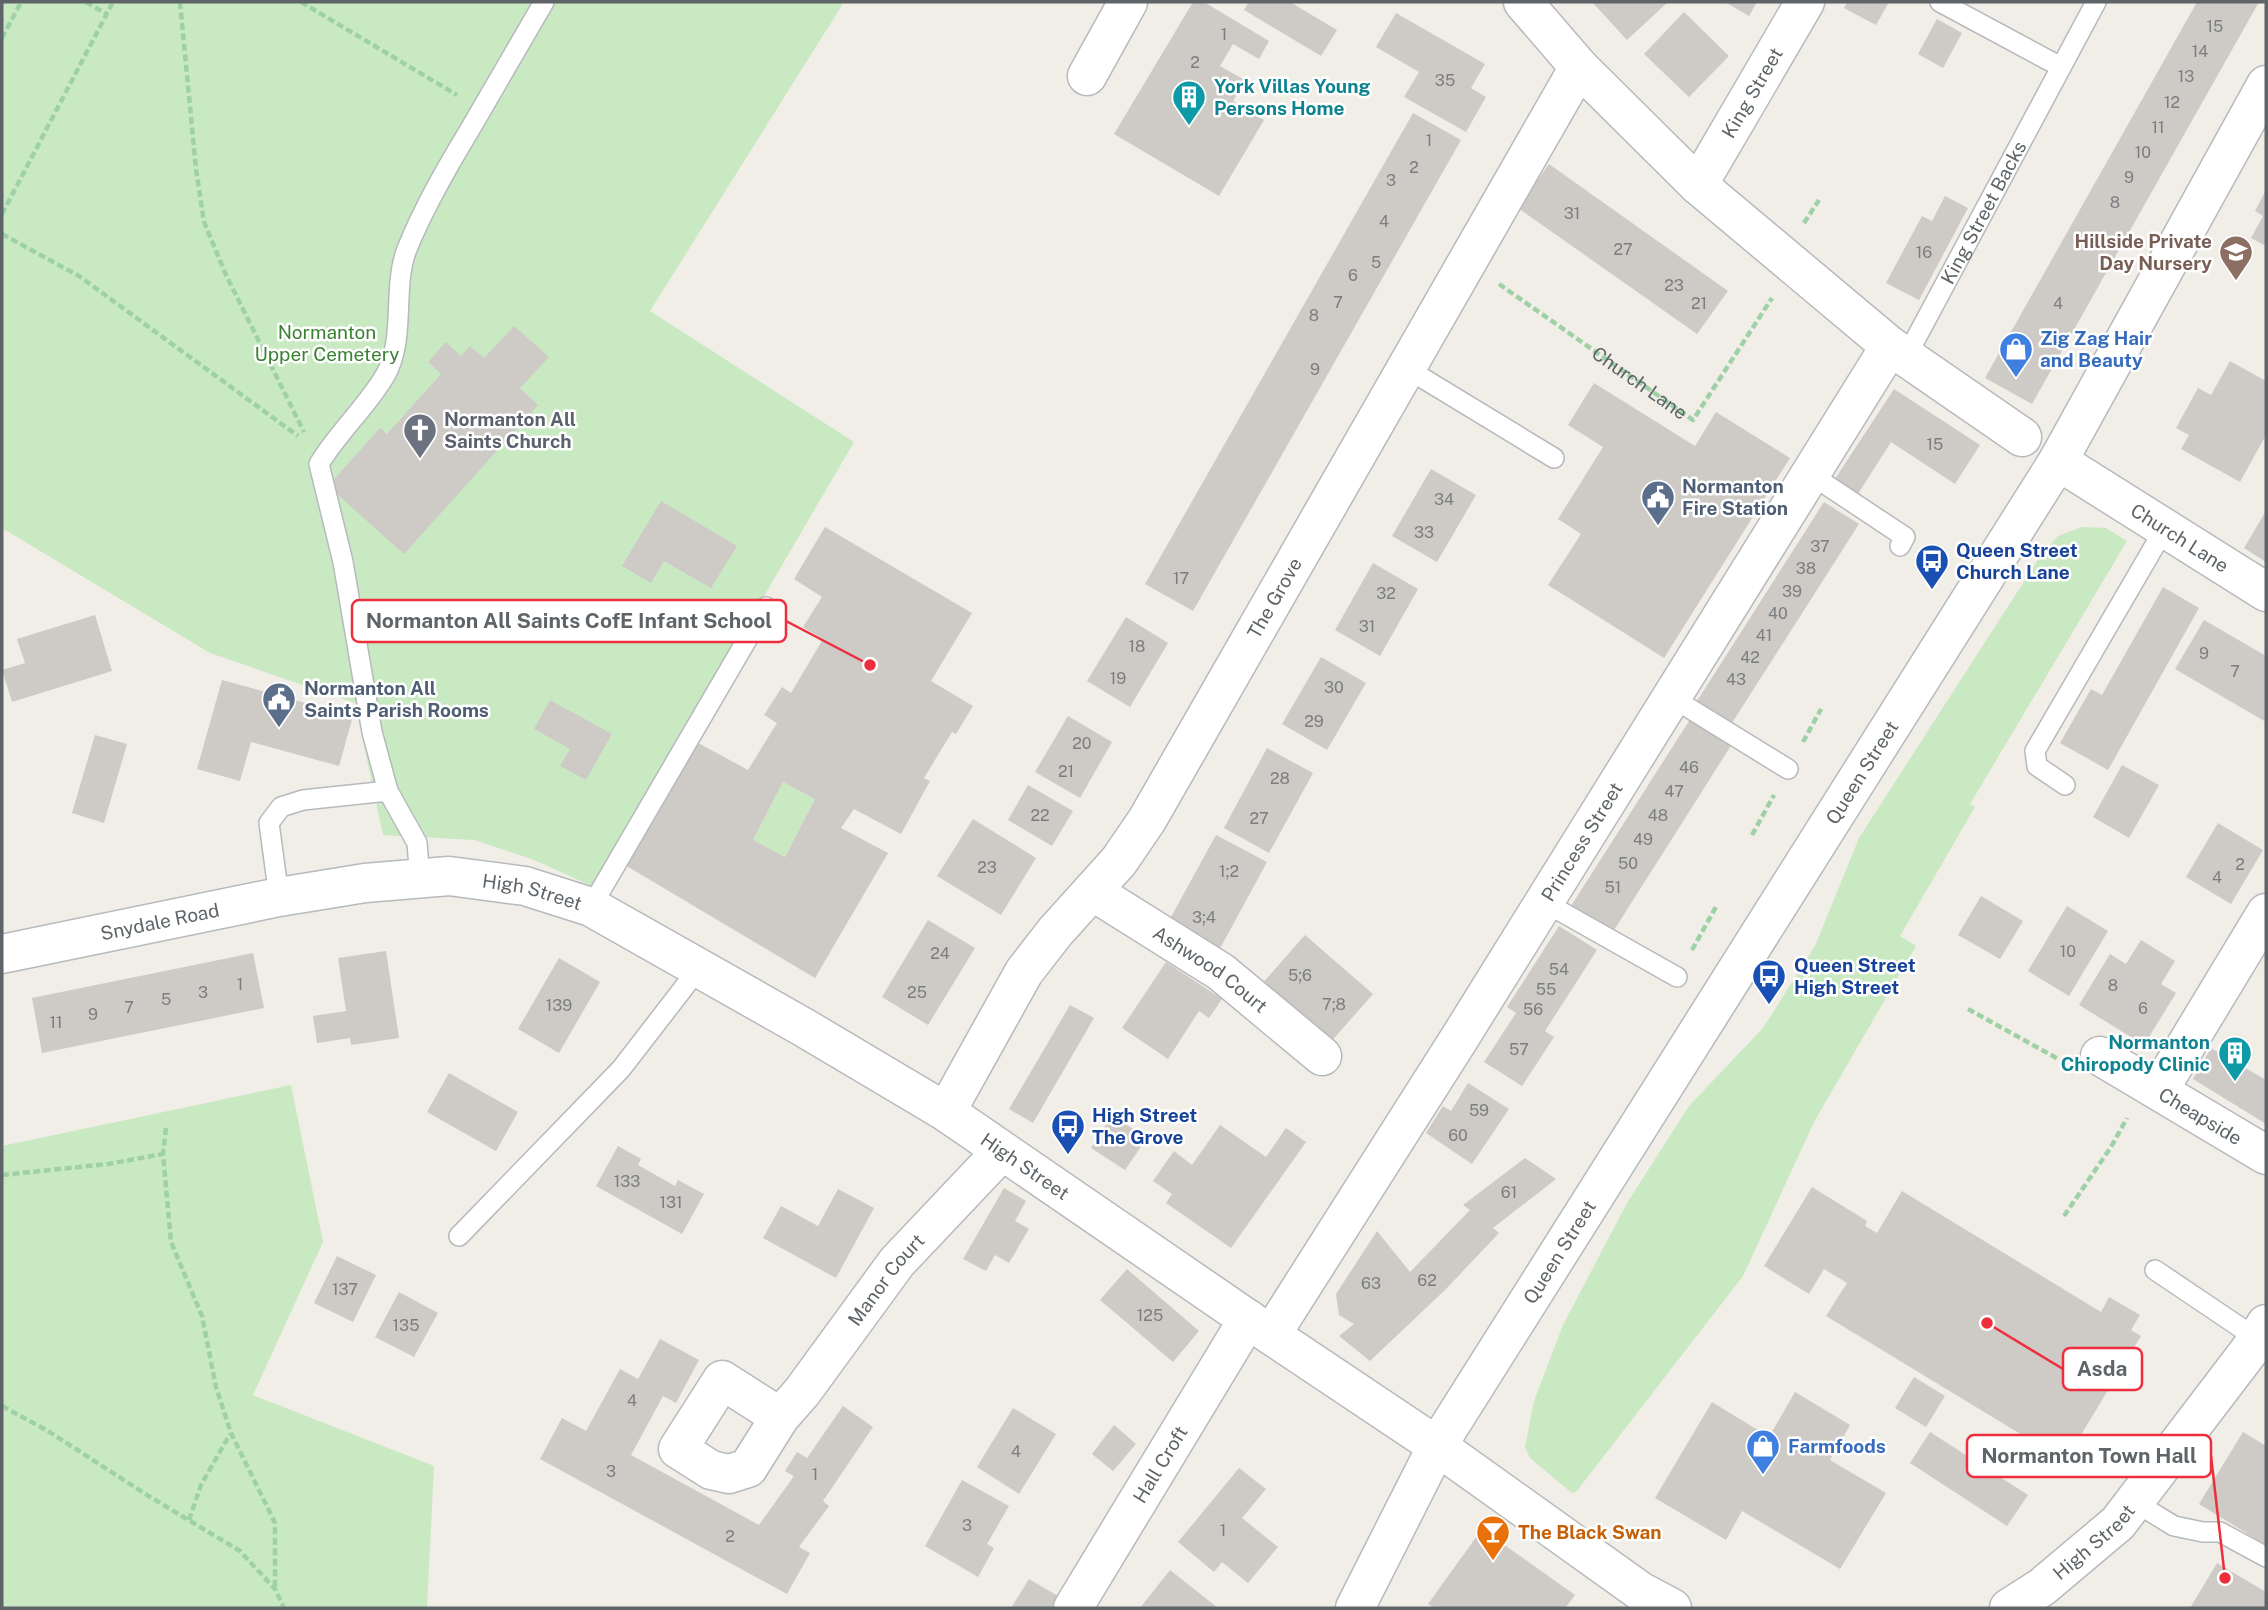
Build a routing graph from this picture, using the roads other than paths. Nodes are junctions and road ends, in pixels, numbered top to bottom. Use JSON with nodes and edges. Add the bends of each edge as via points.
{"nodes":[{"id":1,"x":544,"y":2,"type":"edge"},
{"id":2,"x":1523,"y":2,"type":"edge"},
{"id":3,"x":1805,"y":2,"type":"edge"},
{"id":4,"x":1940,"y":2,"type":"edge"},
{"id":5,"x":2096,"y":2,"type":"edge"},
{"id":6,"x":1116,"y":4,"type":"edge"},
{"id":7,"x":2061,"y":67,"type":"junction"},
{"id":8,"x":1579,"y":68,"type":"junction"},
{"id":9,"x":1087,"y":76,"type":"dead end"},
{"id":10,"x":2266,"y":85,"type":"edge"},
{"id":11,"x":1698,"y":185,"type":"junction"},
{"id":12,"x":1898,"y":351,"type":"junction"},
{"id":13,"x":1406,"y":368,"type":"junction"},
{"id":14,"x":2022,"y":437,"type":"dead end"},
{"id":15,"x":1555,"y":458,"type":"dead end"},
{"id":16,"x":2058,"y":461,"type":"junction"},
{"id":17,"x":1810,"y":474,"type":"junction"},
{"id":18,"x":2165,"y":528,"type":"junction"},
{"id":19,"x":1900,"y":546,"type":"dead end"},
{"id":20,"x":2266,"y":592,"type":"edge"},
{"id":21,"x":766,"y":607,"type":"dead end"},
{"id":22,"x":1671,"y":697,"type":"junction"},
{"id":23,"x":1788,"y":769,"type":"dead end"},
{"id":24,"x":2065,"y":785,"type":"dead end"},
{"id":25,"x":388,"y":791,"type":"junction"},
{"id":26,"x":420,"y":879,"type":"junction"},
{"id":27,"x":319,"y":890,"type":"joint"},
{"id":28,"x":1091,"y":891,"type":"junction"},
{"id":29,"x":278,"y":897,"type":"junction"},
{"id":30,"x":1544,"y":902,"type":"junction"},
{"id":31,"x":591,"y":907,"type":"junction"},
{"id":32,"x":2266,"y":913,"type":"edge"},
{"id":33,"x":2,"y":954,"type":"edge"},
{"id":34,"x":699,"y":968,"type":"junction"},
{"id":35,"x":1677,"y":976,"type":"dead end"},
{"id":36,"x":1322,"y":1056,"type":"dead end"},
{"id":37,"x":2102,"y":1057,"type":"road end"},
{"id":38,"x":2152,"y":1087,"type":"junction"},
{"id":39,"x":946,"y":1112,"type":"junction"},
{"id":40,"x":1002,"y":1151,"type":"junction"},
{"id":41,"x":2266,"y":1155,"type":"edge"},
{"id":42,"x":459,"y":1236,"type":"dead end"},
{"id":43,"x":2155,"y":1270,"type":"dead end"},
{"id":44,"x":1260,"y":1327,"type":"junction"},
{"id":45,"x":2261,"y":1331,"type":"edge"},
{"id":46,"x":780,"y":1417,"type":"dead end"},
{"id":47,"x":1437,"y":1446,"type":"junction"},
{"id":48,"x":2133,"y":1501,"type":"junction"},
{"id":49,"x":2266,"y":1557,"type":"edge"},
{"id":50,"x":2019,"y":1605,"type":"edge"},
{"id":51,"x":1073,"y":1608,"type":"edge"},
{"id":52,"x":1355,"y":1608,"type":"edge"},
{"id":53,"x":1672,"y":1608,"type":"edge"}],
"edges":[{"from":1,"to":25,"type":"lane","via":[[432,194],[406,252],[396,344],[387,372],[368,401],[320,448],[322,484],[343,562],[372,732]]},
{"from":2,"to":8,"type":"street"},
{"from":3,"to":11,"type":"street","name":"King Street"},
{"from":4,"to":7,"type":"lane"},
{"from":5,"to":7,"type":"lane","name":"King Street Backs"},
{"from":6,"to":9,"type":"street"},
{"from":7,"to":12,"type":"lane","name":"King Street Backs"},
{"from":8,"to":11,"type":"street"},
{"from":8,"to":13,"type":"street","name":"The Grove"},
{"from":10,"to":16,"type":"street","name":"Queen Street"},
{"from":11,"to":12,"type":"street"},
{"from":12,"to":14,"type":"street"},
{"from":12,"to":17,"type":"street","name":"Princess Street"},
{"from":13,"to":15,"type":"lane"},
{"from":13,"to":28,"type":"street","name":"The Grove","via":[[1146,820]]},
{"from":16,"to":18,"type":"street","name":"Church Lane"},
{"from":16,"to":47,"type":"street","name":"Queen Street"},
{"from":17,"to":19,"type":"lane","via":[[1905,537]]},
{"from":17,"to":22,"type":"street","name":"Princess Street"},
{"from":18,"to":20,"type":"street","name":"Church Lane"},
{"from":18,"to":24,"type":"lane","via":[[2035,751],[2037,766]]},
{"from":21,"to":31,"type":"lane"},
{"from":22,"to":23,"type":"lane"},
{"from":22,"to":30,"type":"street","name":"Princess Street"},
{"from":25,"to":26,"type":"lane","via":[[417,843]]},
{"from":25,"to":29,"type":"lane","via":[[303,800],[281,807],[269,823]]},
{"from":26,"to":27,"type":"street","name":"High Street"},
{"from":26,"to":31,"type":"street","name":"High Street","via":[[449,876],[525,887]]},
{"from":27,"to":29,"type":"street","name":"Snydale Road"},
{"from":28,"to":36,"type":"street","name":"Ashwood Court","via":[[1221,972]]},
{"from":28,"to":39,"type":"street","name":"The Grove","via":[[1024,972]]},
{"from":29,"to":33,"type":"street","name":"Snydale Road"},
{"from":30,"to":35,"type":"lane"},
{"from":30,"to":44,"type":"street","name":"Princess Street"},
{"from":31,"to":34,"type":"street","name":"High Street"},
{"from":32,"to":38,"type":"street"},
{"from":34,"to":39,"type":"street","name":"High Street"},
{"from":34,"to":42,"type":"lane","via":[[621,1069]]},
{"from":37,"to":38,"type":"street","name":"Cheapside"},
{"from":38,"to":41,"type":"street","name":"Cheapside"},
{"from":39,"to":40,"type":"street","name":"High Street"},
{"from":40,"to":44,"type":"street","name":"High Street"},
{"from":40,"to":46,"type":"street","name":"Manor Court","via":[[897,1262]]},
{"from":43,"to":45,"type":"lane"},
{"from":44,"to":47,"type":"street","name":"High Street"},
{"from":44,"to":51,"type":"street","name":"Hall Croft"},
{"from":45,"to":48,"type":"street","name":"High Street"},
{"from":47,"to":52,"type":"street","name":"Queen Street"},
{"from":47,"to":53,"type":"street","name":"High Street","via":[[1640,1591]]},
{"from":48,"to":49,"type":"lane","via":[[2174,1526],[2220,1532]]},
{"from":48,"to":50,"type":"street","name":"High Street","via":[[2118,1523]]}]}
